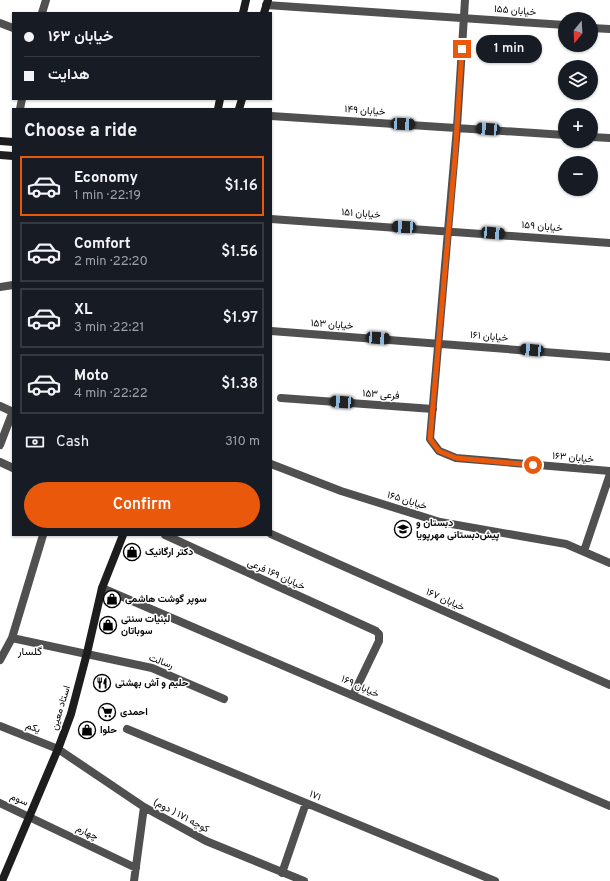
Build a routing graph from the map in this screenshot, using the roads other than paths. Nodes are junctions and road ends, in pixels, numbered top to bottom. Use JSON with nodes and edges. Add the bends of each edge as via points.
{"nodes":[{"id":1,"x":46,"y":0,"type":"edge"},
{"id":2,"x":246,"y":0,"type":"edge"},
{"id":3,"x":465,"y":0,"type":"edge"},
{"id":4,"x":266,"y":6,"type":"edge"},
{"id":5,"x":45,"y":12,"type":"edge"},
{"id":6,"x":243,"y":12,"type":"edge"},
{"id":7,"x":464,"y":17,"type":"junction"},
{"id":8,"x":0,"y":24,"type":"edge"},
{"id":9,"x":558,"y":24,"type":"edge"},
{"id":10,"x":12,"y":28,"type":"edge"},
{"id":11,"x":598,"y":28,"type":"edge"},
{"id":12,"x":610,"y":29,"type":"edge"},
{"id":13,"x":272,"y":116,"type":"edge"},
{"id":14,"x":457,"y":127,"type":"junction"},
{"id":15,"x":558,"y":134,"type":"edge"},
{"id":16,"x":598,"y":137,"type":"edge"},
{"id":17,"x":610,"y":138,"type":"edge"},
{"id":18,"x":0,"y":141,"type":"edge"},
{"id":19,"x":12,"y":142,"type":"edge"},
{"id":20,"x":0,"y":154,"type":"edge"},
{"id":21,"x":12,"y":156,"type":"edge"},
{"id":22,"x":272,"y":218,"type":"edge"},
{"id":23,"x":449,"y":230,"type":"junction"},
{"id":24,"x":610,"y":243,"type":"edge"},
{"id":25,"x":12,"y":285,"type":"edge"},
{"id":26,"x":0,"y":287,"type":"edge"},
{"id":27,"x":272,"y":330,"type":"edge"},
{"id":28,"x":439,"y":343,"type":"junction"},
{"id":29,"x":610,"y":357,"type":"edge"},
{"id":30,"x":281,"y":398,"type":"dead end"},
{"id":31,"x":0,"y":406,"type":"edge"},
{"id":32,"x":433,"y":409,"type":"junction"},
{"id":33,"x":12,"y":412,"type":"edge"},
{"id":34,"x":12,"y":415,"type":"edge"},
{"id":35,"x":0,"y":445,"type":"edge"},
{"id":36,"x":0,"y":462,"type":"edge"},
{"id":37,"x":272,"y":464,"type":"edge"},
{"id":38,"x":12,"y":468,"type":"edge"},
{"id":39,"x":610,"y":473,"type":"edge"},
{"id":40,"x":272,"y":534,"type":"edge"},
{"id":41,"x":43,"y":536,"type":"edge"},
{"id":42,"x":123,"y":536,"type":"edge"},
{"id":43,"x":166,"y":536,"type":"edge"},
{"id":44,"x":584,"y":551,"type":"junction"},
{"id":45,"x":610,"y":563,"type":"edge"},
{"id":46,"x":102,"y":588,"type":"junction"},
{"id":47,"x":12,"y":638,"type":"junction"},
{"id":48,"x":87,"y":653,"type":"junction"},
{"id":49,"x":0,"y":660,"type":"edge"},
{"id":50,"x":610,"y":685,"type":"edge"},
{"id":51,"x":353,"y":695,"type":"junction"},
{"id":52,"x":224,"y":699,"type":"dead end"},
{"id":53,"x":0,"y":726,"type":"edge"},
{"id":54,"x":127,"y":729,"type":"dead end"},
{"id":55,"x":58,"y":749,"type":"junction"},
{"id":56,"x":0,"y":803,"type":"edge"},
{"id":57,"x":306,"y":803,"type":"junction"},
{"id":58,"x":610,"y":806,"type":"edge"},
{"id":59,"x":144,"y":807,"type":"junction"},
{"id":60,"x":29,"y":816,"type":"junction"},
{"id":61,"x":136,"y":868,"type":"junction"},
{"id":62,"x":282,"y":873,"type":"junction"},
{"id":63,"x":2,"y":881,"type":"edge"},
{"id":64,"x":134,"y":881,"type":"edge"},
{"id":65,"x":304,"y":881,"type":"edge"},
{"id":66,"x":495,"y":881,"type":"edge"}],
"edges":[{"from":1,"to":5,"type":"street"},
{"from":2,"to":6,"type":"main road"},
{"from":3,"to":7,"type":"street"},
{"from":4,"to":7,"type":"street","name":"خیابان ۱۵۵"},
{"from":7,"to":9,"type":"street","name":"خیابان ۱۵۵"},
{"from":7,"to":14,"type":"street"},
{"from":8,"to":10,"type":"street"},
{"from":11,"to":12,"type":"street"},
{"from":13,"to":14,"type":"street","name":"خیابان ۱۴۹"},
{"from":14,"to":15,"type":"street","name":"خیابان ۱۴۹"},
{"from":14,"to":23,"type":"street"},
{"from":16,"to":17,"type":"street"},
{"from":18,"to":19,"type":"main road"},
{"from":20,"to":21,"type":"main road"},
{"from":22,"to":23,"type":"street","name":"خیابان ۱۵۱"},
{"from":23,"to":24,"type":"street","name":"خیابان ۱۵۹"},
{"from":23,"to":28,"type":"street"},
{"from":25,"to":26,"type":"street"},
{"from":27,"to":28,"type":"street","name":"خیابان ۱۵۳"},
{"from":28,"to":29,"type":"street","name":"خیابان ۱۶۱"},
{"from":28,"to":32,"type":"street"},
{"from":30,"to":32,"type":"street","name":"۱۵۳ فرعی"},
{"from":31,"to":33,"type":"street"},
{"from":32,"to":39,"type":"street","name":"خیابان ۱۶۳","via":[[430,439],[439,451],[456,458]]},
{"from":34,"to":35,"type":"street"},
{"from":36,"to":38,"type":"street"},
{"from":37,"to":44,"type":"street","name":"خیابان ۱۶۵","via":[[341,491],[440,522],[566,544]]},
{"from":39,"to":44,"type":"street"},
{"from":40,"to":50,"type":"street","name":"خیابان ۱۶۷"},
{"from":41,"to":47,"type":"street"},
{"from":42,"to":46,"type":"main road","name":"استاد معین"},
{"from":43,"to":51,"type":"street","name":"خیابان ۱۶۹ فرعی","via":[[376,631],[379,634],[379,641]]},
{"from":44,"to":45,"type":"street","name":"خیابان ۱۶۵"},
{"from":46,"to":48,"type":"main road","name":"استاد معین"},
{"from":46,"to":51,"type":"street","name":"خیابان ۱۶۹"},
{"from":47,"to":48,"type":"street","name":"رسالت"},
{"from":47,"to":49,"type":"street"},
{"from":48,"to":52,"type":"street","name":"رسالت","via":[[152,668]]},
{"from":48,"to":55,"type":"main road","name":"استاد معین","via":[[71,714]]},
{"from":51,"to":58,"type":"street","name":"خیابان ۱۶۹"},
{"from":53,"to":55,"type":"street","name":"یکم"},
{"from":54,"to":57,"type":"street","name":"۱۷۱"},
{"from":55,"to":59,"type":"street","name":"کوچه ۱۷۱ ( دوم)"},
{"from":55,"to":60,"type":"main road","name":"استاد معین"},
{"from":56,"to":60,"type":"street","name":"سوم"},
{"from":57,"to":62,"type":"street"},
{"from":57,"to":66,"type":"street","name":"۱۷۱"},
{"from":59,"to":61,"type":"street"},
{"from":59,"to":62,"type":"street","name":"کوچه ۱۷۱ ( دوم)","via":[[206,841]]},
{"from":60,"to":61,"type":"street","name":"چهارم"},
{"from":60,"to":63,"type":"main road","name":"استاد معین"},
{"from":61,"to":64,"type":"street"},
{"from":62,"to":65,"type":"street","name":"کوچه ۱۷۱ ( دوم)"}]}
